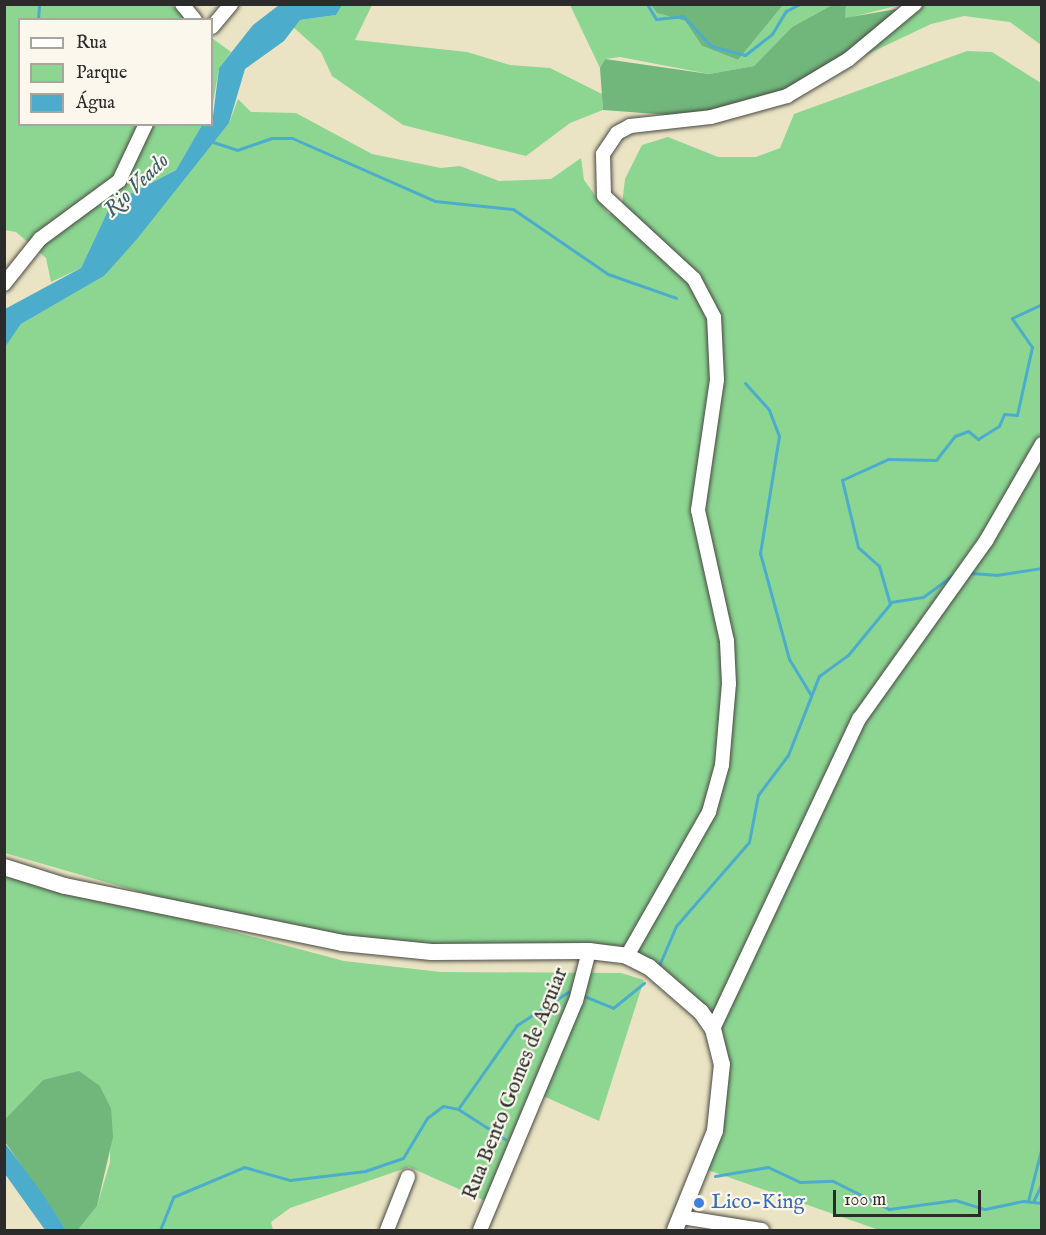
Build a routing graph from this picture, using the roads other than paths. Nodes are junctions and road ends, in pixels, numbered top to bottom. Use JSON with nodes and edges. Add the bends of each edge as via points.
{"nodes":[{"id":1,"x":182,"y":4,"type":"edge"},
{"id":2,"x":231,"y":4,"type":"edge"},
{"id":3,"x":915,"y":4,"type":"edge"},
{"id":4,"x":193,"y":18,"type":"edge"},
{"id":5,"x":213,"y":26,"type":"edge"},
{"id":6,"x":145,"y":126,"type":"edge"},
{"id":7,"x":4,"y":284,"type":"edge"},
{"id":8,"x":1041,"y":444,"type":"edge"},
{"id":9,"x":4,"y":867,"type":"edge"},
{"id":10,"x":589,"y":951,"type":"junction"},
{"id":11,"x":627,"y":956,"type":"junction"},
{"id":12,"x":713,"y":1029,"type":"junction"},
{"id":13,"x":408,"y":1178,"type":"dead end"},
{"id":14,"x":678,"y":1224,"type":"edge"},
{"id":15,"x":387,"y":1230,"type":"edge"},
{"id":16,"x":480,"y":1230,"type":"edge"},
{"id":17,"x":760,"y":1230,"type":"edge"}],
"edges":[{"from":1,"to":4,"type":"street"},
{"from":2,"to":5,"type":"street"},
{"from":3,"to":11,"type":"street","via":[[849,59],[787,96],[711,117],[630,126],[617,133],[603,154],[604,196],[694,279],[714,317],[717,380],[698,510],[727,641],[729,684],[722,765],[709,812]]},
{"from":6,"to":7,"type":"street","via":[[119,181],[40,239]]},
{"from":8,"to":12,"type":"street","via":[[986,541],[859,719]]},
{"from":9,"to":10,"type":"main road","via":[[65,886],[365,946]]},
{"from":10,"to":11,"type":"main road"},
{"from":10,"to":16,"type":"street","name":"Rua Bento Gomes de Aguiar","via":[[576,1001]]},
{"from":11,"to":12,"type":"main road","via":[[679,990]]},
{"from":12,"to":14,"type":"main road","via":[[722,1064],[722,1102]]},
{"from":13,"to":15,"type":"street"},
{"from":14,"to":17,"type":"street"}]}
